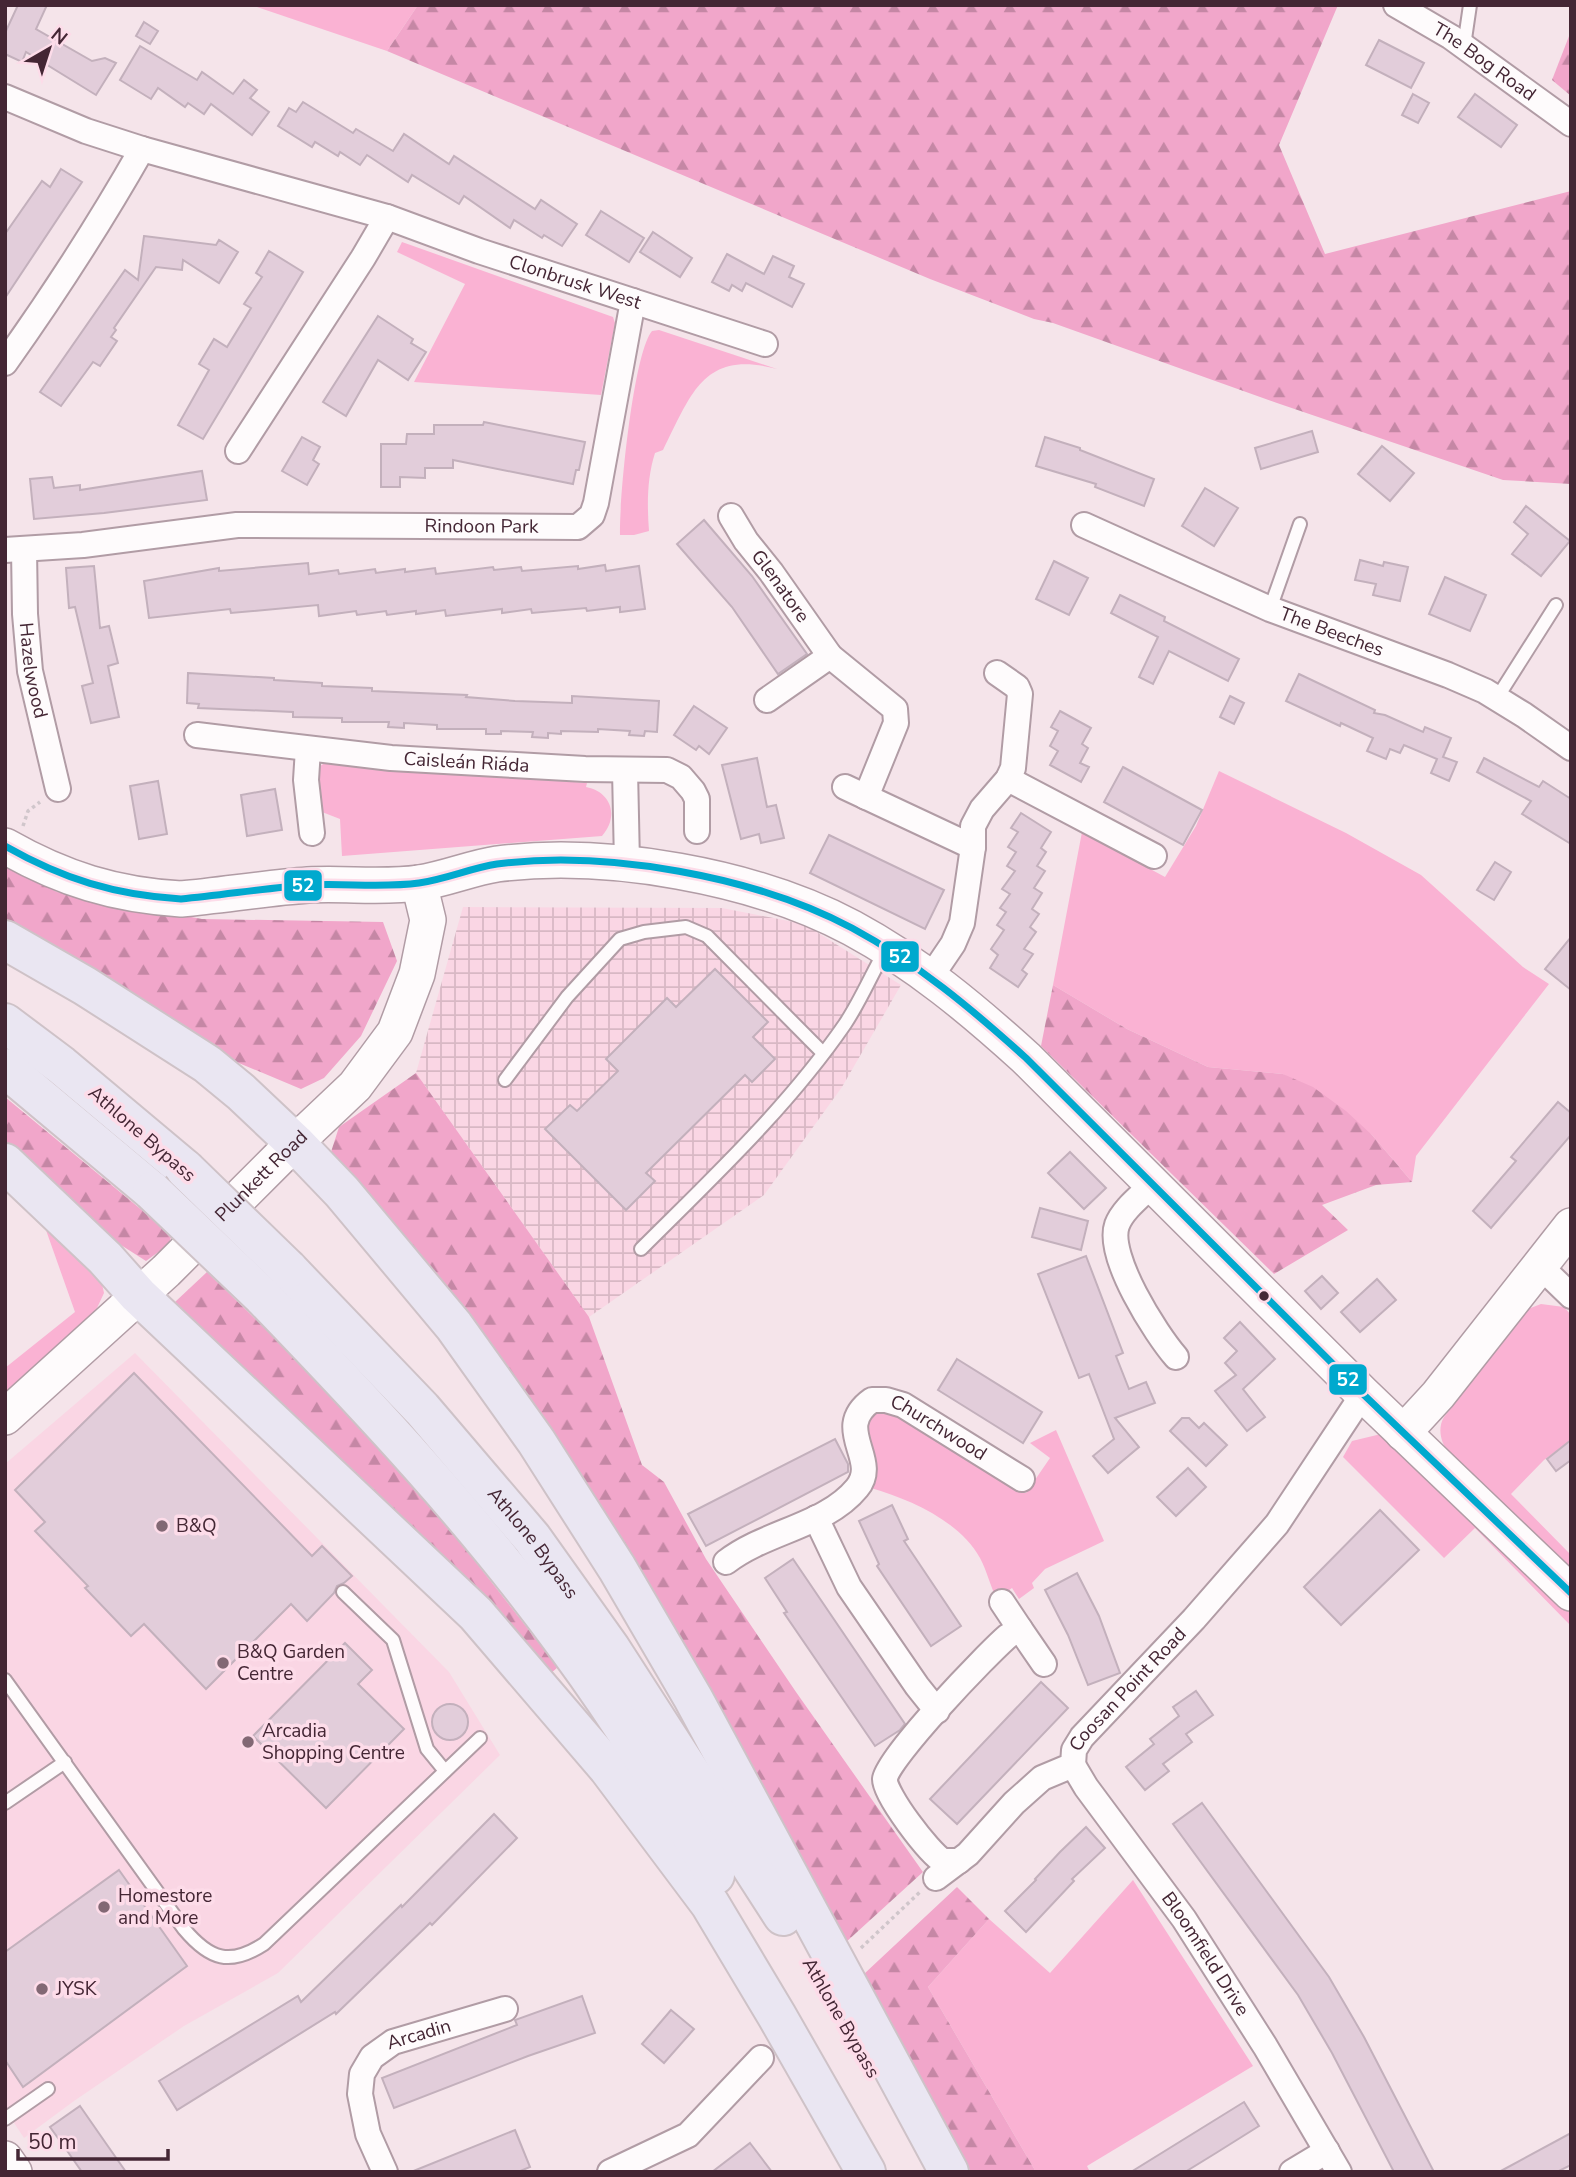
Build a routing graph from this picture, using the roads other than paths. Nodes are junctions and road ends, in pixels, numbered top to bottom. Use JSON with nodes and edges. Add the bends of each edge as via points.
{"nodes":[{"id":1,"x":1395,"y":5,"type":"edge"},
{"id":2,"x":1470,"y":5,"type":"edge"},
{"id":3,"x":1464,"y":46,"type":"junction"},
{"id":4,"x":5,"y":97,"type":"edge"},
{"id":5,"x":1571,"y":124,"type":"edge"},
{"id":6,"x":142,"y":149,"type":"junction"},
{"id":7,"x":387,"y":217,"type":"junction"},
{"id":8,"x":633,"y":301,"type":"junction"},
{"id":9,"x":765,"y":344,"type":"dead end"},
{"id":10,"x":5,"y":363,"type":"edge"},
{"id":11,"x":238,"y":451,"type":"dead end"},
{"id":12,"x":731,"y":516,"type":"dead end"},
{"id":13,"x":1300,"y":524,"type":"dead end"},
{"id":14,"x":1084,"y":525,"type":"dead end"},
{"id":15,"x":149,"y":536,"type":"joint"},
{"id":16,"x":15,"y":550,"type":"edge"},
{"id":17,"x":1556,"y":606,"type":"dead end"},
{"id":18,"x":1270,"y":609,"type":"junction"},
{"id":19,"x":830,"y":656,"type":"junction"},
{"id":20,"x":998,"y":673,"type":"dead end"},
{"id":21,"x":1497,"y":698,"type":"junction"},
{"id":22,"x":767,"y":700,"type":"dead end"},
{"id":23,"x":197,"y":735,"type":"dead end"},
{"id":24,"x":1571,"y":748,"type":"edge"},
{"id":25,"x":308,"y":749,"type":"junction"},
{"id":26,"x":625,"y":770,"type":"junction"},
{"id":27,"x":1007,"y":779,"type":"junction"},
{"id":28,"x":58,"y":789,"type":"road end"},
{"id":29,"x":697,"y":831,"type":"dead end"},
{"id":30,"x":312,"y":833,"type":"dead end"},
{"id":31,"x":973,"y":847,"type":"junction"},
{"id":32,"x":8,"y":848,"type":"edge"},
{"id":33,"x":1154,"y":856,"type":"dead end"},
{"id":34,"x":627,"y":863,"type":"junction"},
{"id":35,"x":419,"y":883,"type":"junction"},
{"id":36,"x":5,"y":940,"type":"edge"},
{"id":37,"x":886,"y":948,"type":"junction"},
{"id":38,"x":930,"y":978,"type":"junction"},
{"id":39,"x":5,"y":1023,"type":"edge"},
{"id":40,"x":823,"y":1053,"type":"junction"},
{"id":41,"x":5,"y":1068,"type":"edge"},
{"id":42,"x":505,"y":1080,"type":"dead end"},
{"id":43,"x":295,"y":1143,"type":"junction"},
{"id":44,"x":5,"y":1163,"type":"edge"},
{"id":45,"x":1153,"y":1184,"type":"junction"},
{"id":46,"x":1571,"y":1226,"type":"edge"},
{"id":47,"x":641,"y":1249,"type":"dead end"},
{"id":48,"x":1540,"y":1266,"type":"junction"},
{"id":49,"x":138,"y":1295,"type":"junction"},
{"id":50,"x":1571,"y":1296,"type":"edge"},
{"id":51,"x":1176,"y":1357,"type":"dead end"},
{"id":52,"x":1363,"y":1394,"type":"junction"},
{"id":53,"x":5,"y":1417,"type":"edge"},
{"id":54,"x":1403,"y":1433,"type":"junction"},
{"id":55,"x":1022,"y":1479,"type":"dead end"},
{"id":56,"x":816,"y":1518,"type":"junction"},
{"id":57,"x":726,"y":1562,"type":"dead end"},
{"id":58,"x":343,"y":1592,"type":"dead end"},
{"id":59,"x":1571,"y":1593,"type":"edge"},
{"id":60,"x":1002,"y":1602,"type":"dead end"},
{"id":61,"x":1020,"y":1629,"type":"junction"},
{"id":62,"x":1044,"y":1664,"type":"dead end"},
{"id":63,"x":5,"y":1680,"type":"edge"},
{"id":64,"x":937,"y":1711,"type":"junction"},
{"id":65,"x":480,"y":1738,"type":"dead end"},
{"id":66,"x":65,"y":1762,"type":"junction"},
{"id":67,"x":1073,"y":1765,"type":"junction"},
{"id":68,"x":445,"y":1771,"type":"junction"},
{"id":69,"x":5,"y":1804,"type":"edge"},
{"id":70,"x":959,"y":1861,"type":"junction"},
{"id":71,"x":936,"y":1878,"type":"road end"},
{"id":72,"x":505,"y":2009,"type":"dead end"},
{"id":73,"x":761,"y":2058,"type":"dead end"},
{"id":74,"x":48,"y":2089,"type":"dead end"},
{"id":75,"x":5,"y":2119,"type":"edge"},
{"id":76,"x":5,"y":2159,"type":"edge"},
{"id":77,"x":1333,"y":2161,"type":"edge"},
{"id":78,"x":14,"y":2172,"type":"edge"},
{"id":79,"x":385,"y":2172,"type":"edge"},
{"id":80,"x":610,"y":2172,"type":"edge"},
{"id":81,"x":866,"y":2172,"type":"edge"},
{"id":82,"x":884,"y":2172,"type":"edge"},
{"id":83,"x":928,"y":2172,"type":"edge"},
{"id":84,"x":949,"y":2172,"type":"edge"},
{"id":85,"x":1292,"y":2172,"type":"edge"}],
"edges":[{"from":1,"to":3,"type":"street","name":"The Bog Road"},
{"from":2,"to":3,"type":"lane"},
{"from":3,"to":5,"type":"street","name":"The Bog Road"},
{"from":4,"to":6,"type":"street","name":"Clonbrusk West"},
{"from":6,"to":7,"type":"street","name":"Clonbrusk West"},
{"from":6,"to":10,"type":"street"},
{"from":7,"to":8,"type":"street","name":"Clonbrusk West"},
{"from":7,"to":11,"type":"street"},
{"from":8,"to":9,"type":"street","name":"Clonbrusk West"},
{"from":8,"to":15,"type":"street","name":"Rindoon Park","via":[[596,503],[583,525],[237,525]]},
{"from":12,"to":19,"type":"street","name":"Glenatore"},
{"from":13,"to":18,"type":"lane"},
{"from":14,"to":18,"type":"street","name":"The Beeches"},
{"from":15,"to":16,"type":"street","name":"Hazelwood"},
{"from":16,"to":28,"type":"street","name":"Hazelwood","via":[[30,671]]},
{"from":17,"to":21,"type":"lane"},
{"from":18,"to":21,"type":"street","name":"The Beeches","via":[[1448,675]]},
{"from":19,"to":22,"type":"street"},
{"from":19,"to":31,"type":"street","name":"Glenatore","via":[[895,709],[896,723],[855,792]]},
{"from":20,"to":27,"type":"street","via":[[1020,694],[1015,761]]},
{"from":21,"to":24,"type":"street","name":"The Beeches"},
{"from":23,"to":25,"type":"street","name":"Caisleán Riáda"},
{"from":25,"to":26,"type":"street","name":"Caisleán Riáda","via":[[487,765]]},
{"from":25,"to":30,"type":"street"},
{"from":26,"to":29,"type":"street","name":"Caisleán Riáda","via":[[667,770],[681,778],[697,799]]},
{"from":26,"to":34,"type":"street"},
{"from":27,"to":31,"type":"street","via":[[975,820]]},
{"from":27,"to":33,"type":"street"},
{"from":31,"to":38,"type":"street","via":[[960,930]]},
{"from":32,"to":35,"type":"street","via":[[76,880],[163,898],[307,886]]},
{"from":34,"to":35,"type":"street","via":[[496,864]]},
{"from":34,"to":37,"type":"street","via":[[690,873],[761,892],[831,918]]},
{"from":35,"to":43,"type":"street","name":"Plunkett Road","via":[[428,920],[417,974],[395,1031],[355,1086]]},
{"from":36,"to":43,"type":"highway","via":[[207,1064]]},
{"from":37,"to":38,"type":"street"},
{"from":37,"to":40,"type":"lane","via":[[846,1022]]},
{"from":38,"to":45,"type":"street","via":[[1026,1058]]},
{"from":39,"to":83,"type":"highway","name":"Athlone Bypass","bridge":true,"via":[[185,1169],[288,1269],[422,1409],[533,1538],[763,1882]]},
{"from":40,"to":42,"type":"lane","via":[[707,936],[686,928],[620,939],[567,997]]},
{"from":40,"to":47,"type":"lane","via":[[726,1164]]},
{"from":41,"to":82,"type":"highway","name":"Athlone Bypass","bridge":true,"via":[[152,1191],[262,1296],[378,1417],[483,1538],[568,1647],[640,1751],[763,1956]]},
{"from":43,"to":49,"type":"street","name":"Plunkett Road"},
{"from":43,"to":84,"type":"highway","via":[[454,1326],[536,1441],[617,1568],[693,1698]]},
{"from":44,"to":49,"type":"highway"},
{"from":45,"to":51,"type":"street","via":[[1127,1209],[1115,1235],[1120,1261],[1142,1307]]},
{"from":45,"to":52,"type":"street"},
{"from":46,"to":48,"type":"street"},
{"from":48,"to":50,"type":"street"},
{"from":48,"to":54,"type":"street"},
{"from":49,"to":53,"type":"street","name":"Plunkett Road"},
{"from":49,"to":81,"type":"highway","via":[[476,1614],[608,1768],[710,1904]]},
{"from":52,"to":54,"type":"street"},
{"from":52,"to":67,"type":"street","name":"Coosan Point Road","via":[[1277,1524],[1082,1737],[1074,1750]]},
{"from":54,"to":59,"type":"street"},
{"from":55,"to":56,"type":"street","name":"Churchwood","via":[[903,1405],[872,1400],[854,1426],[863,1480],[843,1503]]},
{"from":56,"to":57,"type":"street","name":"Churchwood","via":[[754,1543]]},
{"from":56,"to":64,"type":"street","via":[[849,1587]]},
{"from":58,"to":68,"type":"lane","via":[[393,1640],[427,1749]]},
{"from":60,"to":61,"type":"street"},
{"from":61,"to":62,"type":"street"},
{"from":61,"to":64,"type":"street","via":[[998,1645]]},
{"from":63,"to":66,"type":"lane"},
{"from":64,"to":70,"type":"street","via":[[895,1758],[885,1784],[937,1858]]},
{"from":65,"to":68,"type":"lane"},
{"from":66,"to":68,"type":"lane","via":[[191,1938],[215,1955],[234,1958],[264,1944]]},
{"from":66,"to":69,"type":"lane"},
{"from":67,"to":70,"type":"street","name":"Coosan Point Road","via":[[1042,1778]]},
{"from":67,"to":77,"type":"street","name":"Bloomfield Drive","via":[[1184,1919]]},
{"from":70,"to":71,"type":"street","name":"Coosan Point Road"},
{"from":72,"to":79,"type":"street","name":"Arcadin","via":[[393,2042],[372,2057],[362,2074],[360,2094],[368,2134]]},
{"from":73,"to":80,"type":"street","via":[[688,2135]]},
{"from":74,"to":75,"type":"lane"},
{"from":76,"to":78,"type":"street"},
{"from":77,"to":85,"type":"street","name":"Bloomfield Drive"}]}
